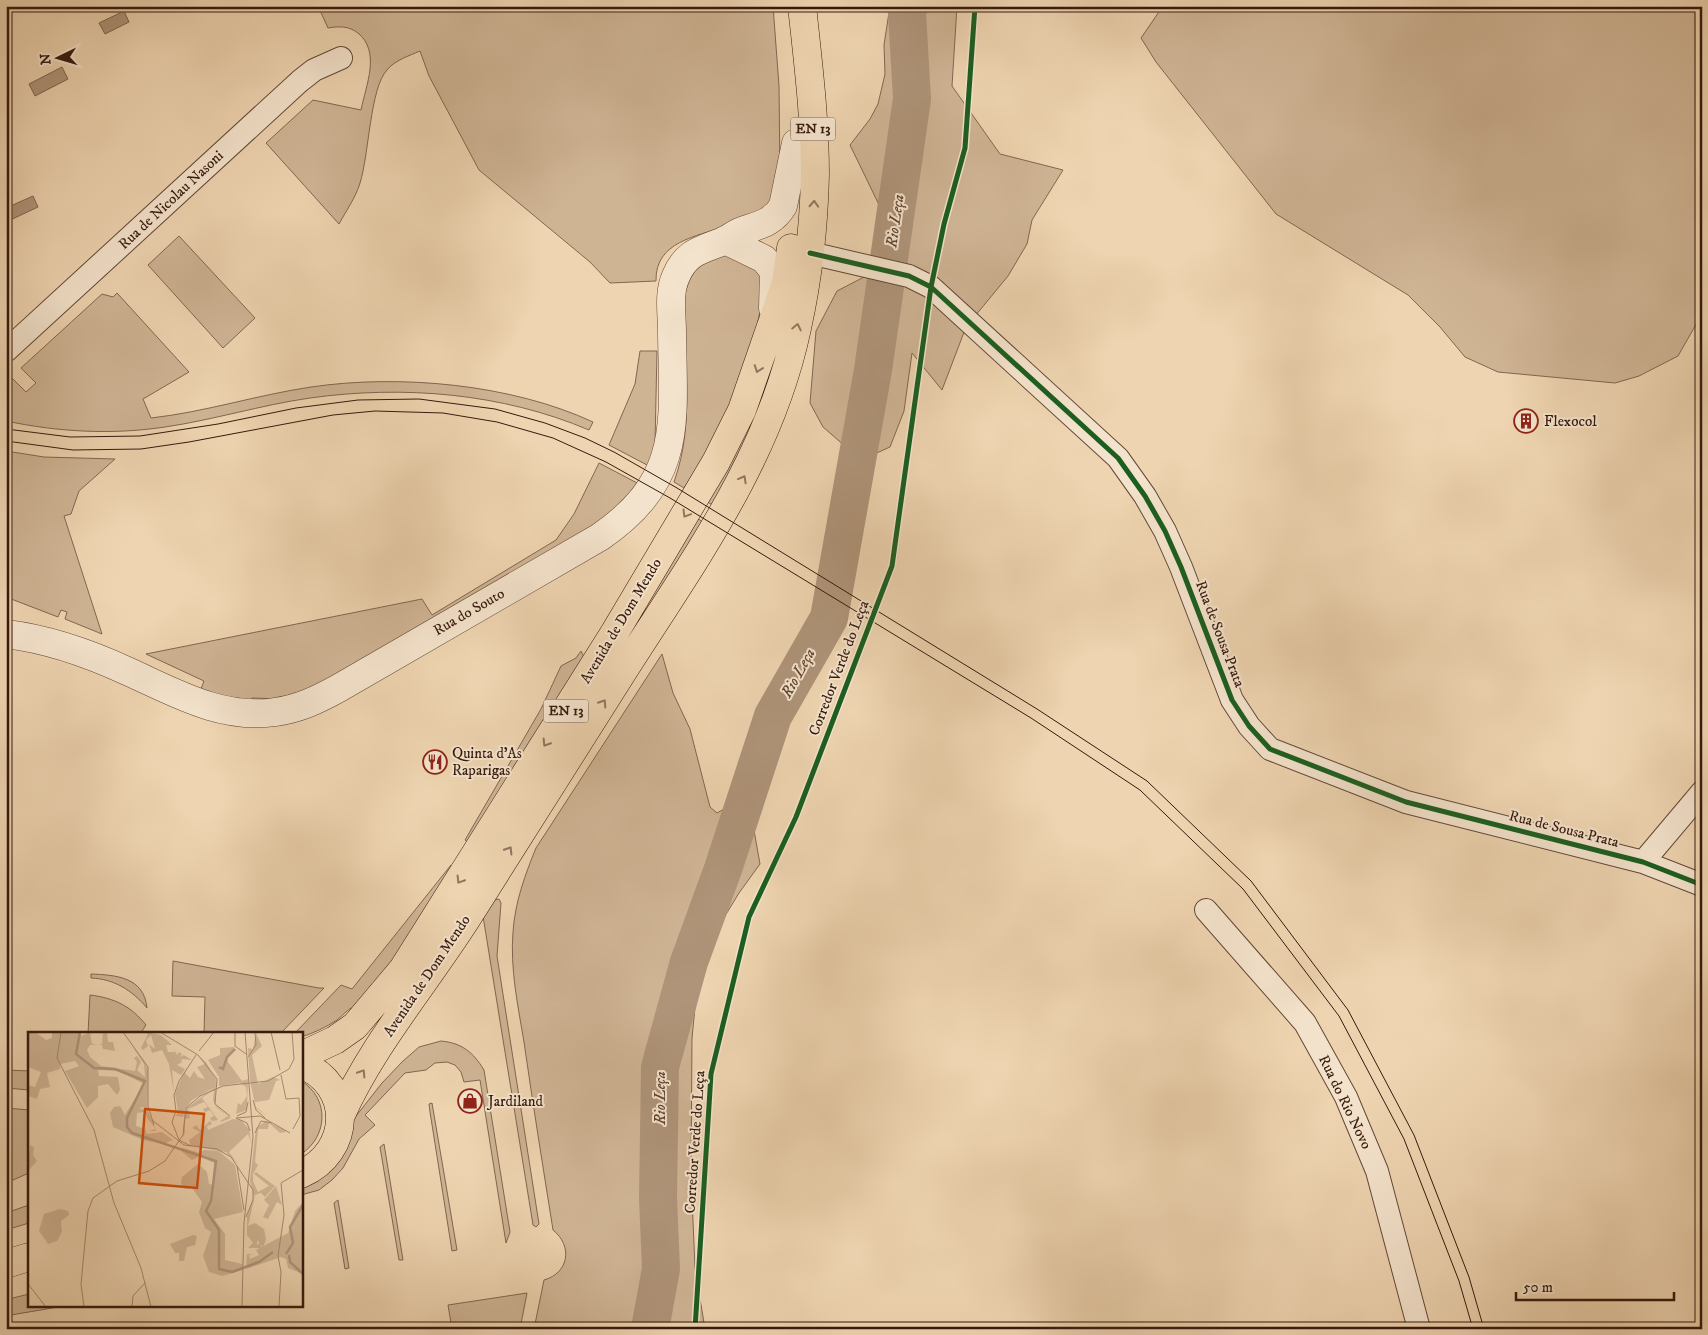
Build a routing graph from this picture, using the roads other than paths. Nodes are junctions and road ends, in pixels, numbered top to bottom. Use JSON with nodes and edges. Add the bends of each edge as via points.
{"nodes":[{"id":1,"x":785,"y":6,"type":"edge"},
{"id":2,"x":802,"y":6,"type":"edge"},
{"id":3,"x":342,"y":58,"type":"dead end"},
{"id":4,"x":796,"y":143,"type":"junction"},
{"id":5,"x":725,"y":240,"type":"junction"},
{"id":6,"x":810,"y":253,"type":"junction"},
{"id":7,"x":772,"y":322,"type":"junction"},
{"id":8,"x":6,"y":351,"type":"edge"},
{"id":9,"x":6,"y":634,"type":"edge"},
{"id":10,"x":1702,"y":792,"type":"edge"},
{"id":11,"x":1643,"y":862,"type":"junction"},
{"id":12,"x":1702,"y":884,"type":"edge"},
{"id":13,"x":1206,"y":910,"type":"dead end"},
{"id":14,"x":302,"y":1056,"type":"edge"},
{"id":15,"x":302,"y":1064,"type":"edge"},
{"id":16,"x":340,"y":1117,"type":"junction"},
{"id":17,"x":302,"y":1173,"type":"edge"},
{"id":18,"x":28,"y":1257,"type":"edge"},
{"id":19,"x":6,"y":1264,"type":"edge"},
{"id":20,"x":1419,"y":1329,"type":"edge"}],
"edges":[{"from":1,"to":4,"type":"main road","number":"EN 13"},
{"from":6,"to":2,"type":"main road","number":"EN 13","one_way":true,"via":[[814,144]]},
{"from":3,"to":8,"type":"street","name":"Rua de Nicolau Nasoni","via":[[314,70],[300,81]]},
{"from":4,"to":5,"type":"street","name":"Rua do Souto","via":[[783,206],[778,213],[761,225],[740,231]]},
{"from":4,"to":7,"type":"main road","name":"Avenida de Dom Mendo","number":"EN 13","via":[[792,242],[786,283]]},
{"from":5,"to":7,"type":"street","via":[[764,259],[774,272]]},
{"from":5,"to":9,"type":"street","name":"Rua do Souto","via":[[693,253],[682,265],[672,286],[671,434],[664,465],[646,497],[600,536],[339,688],[305,705],[274,713],[226,711],[196,702],[67,647]]},
{"from":6,"to":11,"type":"street","name":"Rua de Sousa Prata","via":[[909,276],[931,287],[1118,458],[1165,530],[1232,700],[1270,749],[1406,802]]},
{"from":16,"to":6,"type":"main road","name":"Avenida de Dom Mendo","number":"EN 13","one_way":true,"via":[[360,1077],[467,918],[742,481],[780,391],[797,330]]},
{"from":7,"to":14,"type":"main road","name":"Avenida de Dom Mendo","number":"EN 13","one_way":true,"via":[[752,387],[716,462],[431,926],[395,980],[354,1026],[335,1040]]},
{"from":10,"to":11,"type":"street"},
{"from":11,"to":12,"type":"street","name":"Rua de Sousa Prata"},
{"from":13,"to":20,"type":"street","name":"Rua do Rio Novo","via":[[1305,1023],[1346,1097],[1377,1170]]},
{"from":15,"to":16,"type":"main road","number":"EN 13","via":[[330,1085]]},
{"from":16,"to":17,"type":"main road","number":"EN 13","via":[[338,1135],[330,1151],[318,1165]]},
{"from":18,"to":19,"type":"main road"}]}
